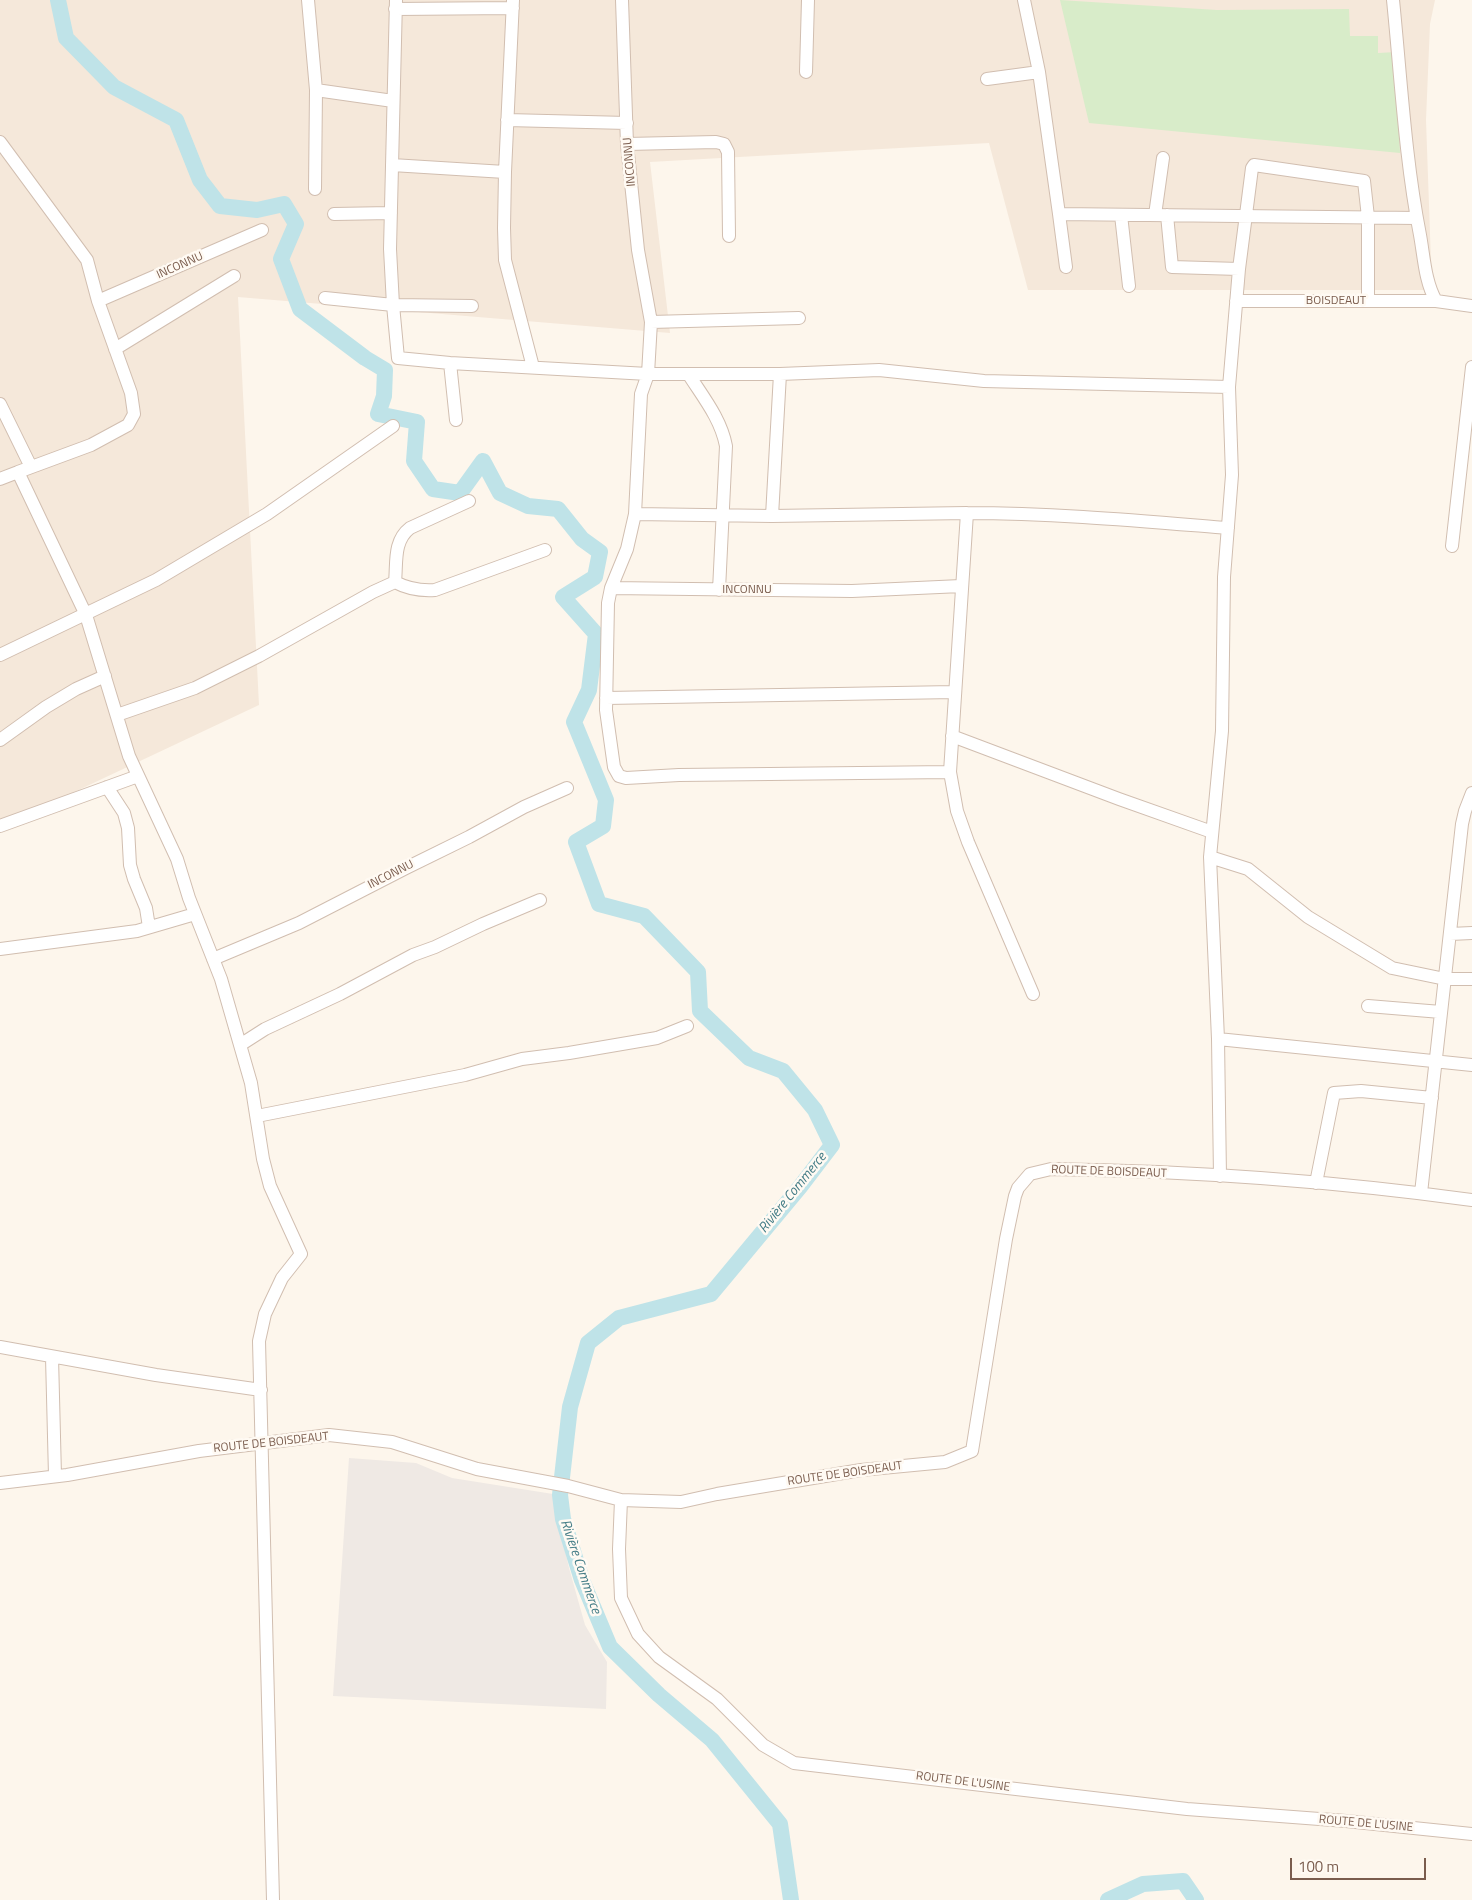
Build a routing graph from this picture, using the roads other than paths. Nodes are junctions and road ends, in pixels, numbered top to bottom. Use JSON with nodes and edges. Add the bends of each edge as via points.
{"nodes":[{"id":1,"x":308,"y":0,"type":"edge"},
{"id":2,"x":622,"y":0,"type":"edge"},
{"id":3,"x":808,"y":0,"type":"edge"},
{"id":4,"x":1024,"y":0,"type":"edge"},
{"id":5,"x":1393,"y":0,"type":"edge"},
{"id":6,"x":396,"y":4,"type":"edge"},
{"id":7,"x":513,"y":4,"type":"edge"},
{"id":8,"x":806,"y":72,"type":"dead end"},
{"id":9,"x":1038,"y":72,"type":"junction"},
{"id":10,"x":987,"y":79,"type":"dead end"},
{"id":11,"x":316,"y":90,"type":"junction"},
{"id":12,"x":393,"y":100,"type":"junction"},
{"id":13,"x":507,"y":120,"type":"junction"},
{"id":14,"x":627,"y":123,"type":"junction"},
{"id":15,"x":627,"y":144,"type":"junction"},
{"id":16,"x":2,"y":149,"type":"edge"},
{"id":17,"x":1162,"y":158,"type":"dead end"},
{"id":18,"x":392,"y":165,"type":"junction"},
{"id":19,"x":505,"y":172,"type":"junction"},
{"id":20,"x":315,"y":189,"type":"dead end"},
{"id":21,"x":391,"y":213,"type":"junction"},
{"id":22,"x":334,"y":214,"type":"dead end"},
{"id":23,"x":1058,"y":214,"type":"junction"},
{"id":24,"x":1121,"y":215,"type":"junction"},
{"id":25,"x":1161,"y":215,"type":"junction"},
{"id":26,"x":1246,"y":216,"type":"junction"},
{"id":27,"x":1368,"y":217,"type":"junction"},
{"id":28,"x":1416,"y":218,"type":"junction"},
{"id":29,"x":262,"y":230,"type":"dead end"},
{"id":30,"x":729,"y":236,"type":"dead end"},
{"id":31,"x":1066,"y":267,"type":"dead end"},
{"id":32,"x":1239,"y":269,"type":"junction"},
{"id":33,"x":234,"y":276,"type":"dead end"},
{"id":34,"x":1129,"y":286,"type":"dead end"},
{"id":35,"x":325,"y":298,"type":"dead end"},
{"id":36,"x":98,"y":301,"type":"junction"},
{"id":37,"x":1236,"y":301,"type":"junction"},
{"id":38,"x":1368,"y":301,"type":"junction"},
{"id":39,"x":1436,"y":302,"type":"junction"},
{"id":40,"x":393,"y":305,"type":"junction"},
{"id":41,"x":472,"y":306,"type":"dead end"},
{"id":42,"x":1472,"y":306,"type":"edge"},
{"id":43,"x":799,"y":318,"type":"dead end"},
{"id":44,"x":651,"y":322,"type":"junction"},
{"id":45,"x":115,"y":349,"type":"junction"},
{"id":46,"x":450,"y":363,"type":"junction"},
{"id":47,"x":533,"y":367,"type":"junction"},
{"id":48,"x":1472,"y":367,"type":"edge"},
{"id":49,"x":648,"y":374,"type":"junction"},
{"id":50,"x":780,"y":374,"type":"junction"},
{"id":51,"x":689,"y":375,"type":"junction"},
{"id":52,"x":1229,"y":387,"type":"junction"},
{"id":53,"x":0,"y":404,"type":"edge"},
{"id":54,"x":456,"y":420,"type":"dead end"},
{"id":55,"x":393,"y":426,"type":"dead end"},
{"id":56,"x":31,"y":467,"type":"junction"},
{"id":57,"x":18,"y":472,"type":"junction"},
{"id":58,"x":0,"y":479,"type":"edge"},
{"id":59,"x":469,"y":502,"type":"dead end"},
{"id":60,"x":967,"y":513,"type":"junction"},
{"id":61,"x":635,"y":514,"type":"junction"},
{"id":62,"x":723,"y":516,"type":"junction"},
{"id":63,"x":772,"y":516,"type":"junction"},
{"id":64,"x":1228,"y":528,"type":"junction"},
{"id":65,"x":1452,"y":546,"type":"dead end"},
{"id":66,"x":546,"y":550,"type":"dead end"},
{"id":67,"x":395,"y":582,"type":"junction"},
{"id":68,"x":961,"y":586,"type":"junction"},
{"id":69,"x":611,"y":588,"type":"junction"},
{"id":70,"x":719,"y":590,"type":"junction"},
{"id":71,"x":86,"y":615,"type":"junction"},
{"id":72,"x":0,"y":655,"type":"edge"},
{"id":73,"x":105,"y":676,"type":"junction"},
{"id":74,"x":954,"y":692,"type":"junction"},
{"id":75,"x":606,"y":698,"type":"junction"},
{"id":76,"x":117,"y":715,"type":"junction"},
{"id":77,"x":952,"y":736,"type":"junction"},
{"id":78,"x":0,"y":740,"type":"edge"},
{"id":79,"x":950,"y":772,"type":"junction"},
{"id":80,"x":138,"y":776,"type":"junction"},
{"id":81,"x":107,"y":787,"type":"junction"},
{"id":82,"x":567,"y":788,"type":"dead end"},
{"id":83,"x":1472,"y":793,"type":"edge"},
{"id":84,"x":1468,"y":811,"type":"edge"},
{"id":85,"x":0,"y":826,"type":"edge"},
{"id":86,"x":1212,"y":832,"type":"junction"},
{"id":87,"x":1210,"y":857,"type":"junction"},
{"id":88,"x":540,"y":900,"type":"dead end"},
{"id":89,"x":195,"y":914,"type":"junction"},
{"id":90,"x":149,"y":927,"type":"junction"},
{"id":91,"x":1472,"y":933,"type":"edge"},
{"id":92,"x":1450,"y":934,"type":"junction"},
{"id":93,"x":0,"y":949,"type":"edge"},
{"id":94,"x":213,"y":959,"type":"junction"},
{"id":95,"x":1445,"y":979,"type":"junction"},
{"id":96,"x":1472,"y":979,"type":"edge"},
{"id":97,"x":1033,"y":994,"type":"dead end"},
{"id":98,"x":1368,"y":1006,"type":"dead end"},
{"id":99,"x":1441,"y":1012,"type":"junction"},
{"id":100,"x":688,"y":1026,"type":"dead end"},
{"id":101,"x":1218,"y":1039,"type":"junction"},
{"id":102,"x":240,"y":1045,"type":"junction"},
{"id":103,"x":1436,"y":1060,"type":"junction"},
{"id":104,"x":1472,"y":1065,"type":"edge"},
{"id":105,"x":1432,"y":1098,"type":"junction"},
{"id":106,"x":257,"y":1116,"type":"junction"},
{"id":107,"x":1220,"y":1176,"type":"junction"},
{"id":108,"x":1316,"y":1183,"type":"junction"},
{"id":109,"x":1421,"y":1193,"type":"junction"},
{"id":110,"x":1472,"y":1200,"type":"edge"},
{"id":111,"x":0,"y":1347,"type":"edge"},
{"id":112,"x":52,"y":1357,"type":"junction"},
{"id":113,"x":261,"y":1390,"type":"junction"},
{"id":114,"x":261,"y":1443,"type":"junction"},
{"id":115,"x":55,"y":1476,"type":"junction"},
{"id":116,"x":0,"y":1483,"type":"edge"},
{"id":117,"x":621,"y":1500,"type":"junction"},
{"id":118,"x":1472,"y":1834,"type":"edge"},
{"id":119,"x":274,"y":1900,"type":"edge"}],
"edges":[{"from":1,"to":11,"type":"street"},
{"from":2,"to":14,"type":"street","name":"INCONNU"},
{"from":3,"to":8,"type":"street"},
{"from":4,"to":9,"type":"street"},
{"from":5,"to":28,"type":"street"},
{"from":6,"to":7,"type":"street"},
{"from":6,"to":12,"type":"street"},
{"from":7,"to":13,"type":"street"},
{"from":9,"to":10,"type":"street"},
{"from":9,"to":23,"type":"street"},
{"from":11,"to":12,"type":"street"},
{"from":11,"to":20,"type":"street"},
{"from":12,"to":18,"type":"street"},
{"from":13,"to":14,"type":"street"},
{"from":13,"to":19,"type":"street"},
{"from":14,"to":15,"type":"street","name":"INCONNU"},
{"from":15,"to":30,"type":"street","via":[[724,144],[728,152]]},
{"from":15,"to":44,"type":"street","name":"INCONNU","via":[[638,250]]},
{"from":16,"to":36,"type":"street","via":[[87,260]]},
{"from":17,"to":25,"type":"street"},
{"from":18,"to":19,"type":"street"},
{"from":18,"to":21,"type":"street"},
{"from":19,"to":47,"type":"street","via":[[506,260]]},
{"from":21,"to":22,"type":"street"},
{"from":21,"to":40,"type":"street"},
{"from":23,"to":24,"type":"street"},
{"from":23,"to":31,"type":"street"},
{"from":24,"to":25,"type":"street"},
{"from":24,"to":34,"type":"street"},
{"from":25,"to":26,"type":"street"},
{"from":25,"to":32,"type":"street","via":[[1172,267]]},
{"from":26,"to":27,"type":"street"},
{"from":26,"to":27,"type":"street","via":[[1254,165],[1364,181]]},
{"from":26,"to":32,"type":"street"},
{"from":27,"to":28,"type":"street"},
{"from":27,"to":38,"type":"street"},
{"from":28,"to":39,"type":"street","via":[[1430,290]]},
{"from":29,"to":36,"type":"street","name":"INCONNU"},
{"from":32,"to":37,"type":"street"},
{"from":33,"to":45,"type":"street"},
{"from":35,"to":40,"type":"street"},
{"from":36,"to":45,"type":"street"},
{"from":37,"to":38,"type":"street","name":"BOISDEAUT"},
{"from":37,"to":52,"type":"street"},
{"from":38,"to":39,"type":"street","name":"BOISDEAUT"},
{"from":39,"to":42,"type":"street","name":"BOISDEAUT"},
{"from":40,"to":41,"type":"street"},
{"from":40,"to":46,"type":"street","via":[[398,358]]},
{"from":43,"to":44,"type":"street"},
{"from":44,"to":49,"type":"street","name":"INCONNU"},
{"from":45,"to":56,"type":"street","via":[[131,393],[134,414],[128,426],[91,445]]},
{"from":46,"to":47,"type":"street"},
{"from":46,"to":54,"type":"street"},
{"from":47,"to":49,"type":"street"},
{"from":48,"to":65,"type":"street"},
{"from":49,"to":51,"type":"street"},
{"from":49,"to":61,"type":"street","via":[[642,394]]},
{"from":50,"to":51,"type":"street"},
{"from":50,"to":52,"type":"street","via":[[879,370],[984,381]]},
{"from":50,"to":63,"type":"street"},
{"from":51,"to":62,"type":"street","via":[[724,435]]},
{"from":52,"to":64,"type":"street","via":[[1232,475]]},
{"from":53,"to":56,"type":"street"},
{"from":55,"to":71,"type":"street","via":[[267,514],[156,580]]},
{"from":56,"to":57,"type":"street"},
{"from":57,"to":58,"type":"street"},
{"from":57,"to":71,"type":"street"},
{"from":59,"to":67,"type":"street","via":[[410,528],[399,538]]},
{"from":60,"to":63,"type":"street"},
{"from":60,"to":64,"type":"street","via":[[1080,516]]},
{"from":60,"to":68,"type":"street"},
{"from":61,"to":62,"type":"street"},
{"from":61,"to":69,"type":"street","via":[[627,548]]},
{"from":62,"to":63,"type":"street"},
{"from":62,"to":70,"type":"street"},
{"from":64,"to":86,"type":"street","via":[[1224,577],[1222,732]]},
{"from":66,"to":67,"type":"street","via":[[435,590],[406,588]]},
{"from":67,"to":76,"type":"street","via":[[194,688]]},
{"from":68,"to":70,"type":"street","name":"INCONNU","via":[[852,591]]},
{"from":68,"to":74,"type":"street"},
{"from":69,"to":70,"type":"street","name":"INCONNU"},
{"from":69,"to":75,"type":"street"},
{"from":71,"to":72,"type":"street"},
{"from":71,"to":73,"type":"street"},
{"from":73,"to":76,"type":"street"},
{"from":73,"to":78,"type":"street","via":[[46,707]]},
{"from":74,"to":75,"type":"street"},
{"from":74,"to":77,"type":"street"},
{"from":75,"to":79,"type":"street","via":[[614,767],[620,776],[626,778]]},
{"from":76,"to":80,"type":"street"},
{"from":77,"to":79,"type":"street"},
{"from":77,"to":86,"type":"street"},
{"from":79,"to":97,"type":"street","via":[[957,811],[968,842]]},
{"from":80,"to":81,"type":"street"},
{"from":80,"to":89,"type":"street","via":[[177,859]]},
{"from":81,"to":85,"type":"street"},
{"from":81,"to":90,"type":"street","via":[[124,813],[130,864],[146,908]]},
{"from":82,"to":94,"type":"street","name":"INCONNU","via":[[299,923]]},
{"from":83,"to":84,"type":"street"},
{"from":84,"to":92,"type":"street"},
{"from":86,"to":87,"type":"street"},
{"from":87,"to":95,"type":"street","via":[[1248,869],[1308,918],[1392,968]]},
{"from":87,"to":101,"type":"street"},
{"from":88,"to":102,"type":"street","via":[[413,956],[265,1029]]},
{"from":89,"to":90,"type":"street"},
{"from":89,"to":94,"type":"street"},
{"from":90,"to":93,"type":"street"},
{"from":91,"to":92,"type":"street"},
{"from":92,"to":95,"type":"street"},
{"from":94,"to":102,"type":"street"},
{"from":95,"to":96,"type":"street"},
{"from":95,"to":99,"type":"street"},
{"from":98,"to":99,"type":"street"},
{"from":99,"to":103,"type":"street"},
{"from":100,"to":106,"type":"street","via":[[657,1038],[522,1059],[466,1075]]},
{"from":101,"to":103,"type":"street"},
{"from":101,"to":107,"type":"street"},
{"from":102,"to":106,"type":"street"},
{"from":103,"to":104,"type":"street"},
{"from":103,"to":105,"type":"street"},
{"from":105,"to":108,"type":"street","via":[[1361,1091],[1334,1093]]},
{"from":105,"to":109,"type":"street"},
{"from":106,"to":113,"type":"street","via":[[270,1186],[301,1254],[282,1278],[265,1314],[259,1342]]},
{"from":107,"to":108,"type":"street","name":"ROUTE DE BOISDEAUT"},
{"from":107,"to":117,"type":"street","name":"ROUTE DE BOISDEAUT","via":[[1051,1169],[1030,1174],[1015,1196],[1009,1224],[972,1451],[944,1462],[861,1470],[681,1502]]},
{"from":108,"to":109,"type":"street","name":"ROUTE DE BOISDEAUT"},
{"from":109,"to":110,"type":"street","name":"ROUTE DE BOISDEAUT"},
{"from":111,"to":112,"type":"street"},
{"from":112,"to":113,"type":"street"},
{"from":112,"to":115,"type":"street"},
{"from":113,"to":114,"type":"street"},
{"from":114,"to":115,"type":"street","name":"ROUTE DE BOISDEAUT"},
{"from":114,"to":117,"type":"street","name":"ROUTE DE BOISDEAUT","via":[[330,1435],[392,1442],[477,1469],[568,1486]]},
{"from":114,"to":119,"type":"street"},
{"from":115,"to":116,"type":"street","name":"ROUTE DE BOISDEAUT"},
{"from":117,"to":118,"type":"street","name":"ROUTE DE L'USINE","via":[[621,1598],[638,1634],[660,1657],[717,1699],[763,1745],[794,1763],[1187,1809]]}]}
